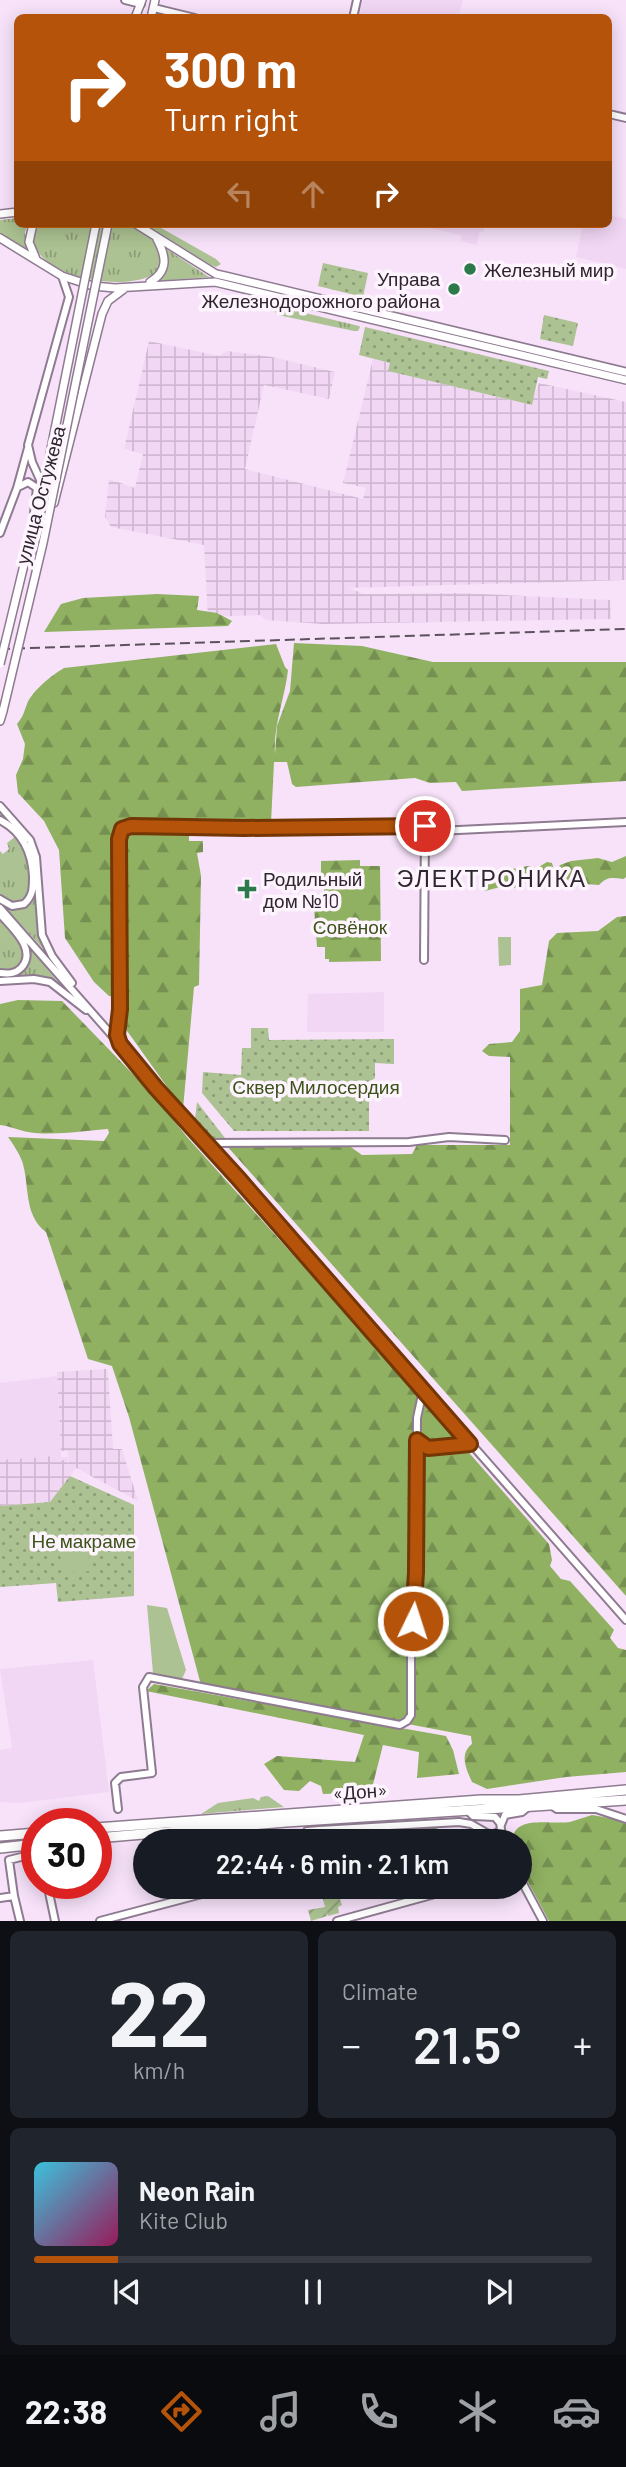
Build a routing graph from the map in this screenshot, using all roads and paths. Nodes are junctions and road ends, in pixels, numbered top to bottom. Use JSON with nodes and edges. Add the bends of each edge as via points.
{"nodes":[{"id":1,"x":125,"y":0,"type":"edge"},
{"id":2,"x":155,"y":4,"type":"edge"},
{"id":3,"x":139,"y":10,"type":"edge"},
{"id":4,"x":184,"y":14,"type":"edge"},
{"id":5,"x":32,"y":228,"type":"edge"},
{"id":6,"x":95,"y":228,"type":"edge"},
{"id":7,"x":107,"y":228,"type":"edge"},
{"id":8,"x":142,"y":228,"type":"edge"},
{"id":9,"x":0,"y":238,"type":"edge"},
{"id":10,"x":157,"y":238,"type":"junction"},
{"id":11,"x":36,"y":260,"type":"junction"},
{"id":12,"x":62,"y":276,"type":"junction"},
{"id":13,"x":144,"y":285,"type":"junction"},
{"id":14,"x":128,"y":287,"type":"junction"},
{"id":15,"x":626,"y":371,"type":"edge"},
{"id":16,"x":626,"y":379,"type":"edge"},
{"id":17,"x":28,"y":445,"type":"junction"},
{"id":18,"x":17,"y":488,"type":"junction"},
{"id":19,"x":42,"y":494,"type":"junction"},
{"id":20,"x":0,"y":533,"type":"edge"},
{"id":21,"x":30,"y":540,"type":"junction"},
{"id":22,"x":43,"y":543,"type":"junction"},
{"id":23,"x":0,"y":664,"type":"edge"},
{"id":24,"x":3,"y":710,"type":"junction"},
{"id":25,"x":0,"y":721,"type":"edge"},
{"id":26,"x":0,"y":727,"type":"edge"},
{"id":27,"x":0,"y":806,"type":"edge"},
{"id":28,"x":0,"y":820,"type":"edge"},
{"id":29,"x":626,"y":821,"type":"edge"},
{"id":30,"x":425,"y":826,"type":"junction"},
{"id":31,"x":0,"y":899,"type":"edge"},
{"id":32,"x":0,"y":911,"type":"edge"},
{"id":33,"x":424,"y":960,"type":"dead end"},
{"id":34,"x":0,"y":973,"type":"edge"},
{"id":35,"x":0,"y":981,"type":"edge"},
{"id":36,"x":93,"y":1013,"type":"junction"},
{"id":37,"x":119,"y":1017,"type":"junction"},
{"id":38,"x":100,"y":1021,"type":"junction"},
{"id":39,"x":120,"y":1044,"type":"junction"},
{"id":40,"x":506,"y":1140,"type":"dead end"},
{"id":41,"x":206,"y":1143,"type":"junction"},
{"id":42,"x":423,"y":1390,"type":"junction"},
{"id":43,"x":417,"y":1440,"type":"junction"},
{"id":44,"x":470,"y":1444,"type":"junction"},
{"id":45,"x":626,"y":1619,"type":"edge"},
{"id":46,"x":626,"y":1790,"type":"edge"},
{"id":47,"x":626,"y":1800,"type":"edge"},
{"id":48,"x":551,"y":1805,"type":"junction"},
{"id":49,"x":528,"y":1807,"type":"junction"},
{"id":50,"x":118,"y":1809,"type":"dead end"},
{"id":51,"x":468,"y":1811,"type":"junction"},
{"id":52,"x":626,"y":1819,"type":"edge"},
{"id":53,"x":112,"y":1827,"type":"edge"},
{"id":54,"x":336,"y":1829,"type":"edge"},
{"id":55,"x":480,"y":1829,"type":"edge"},
{"id":56,"x":501,"y":1829,"type":"edge"},
{"id":57,"x":501,"y":1829,"type":"edge"},
{"id":58,"x":21,"y":1834,"type":"edge"},
{"id":59,"x":3,"y":1835,"type":"edge"},
{"id":60,"x":112,"y":1837,"type":"edge"},
{"id":61,"x":21,"y":1846,"type":"edge"},
{"id":62,"x":1,"y":1848,"type":"edge"},
{"id":63,"x":21,"y":1857,"type":"edge"},
{"id":64,"x":0,"y":1860,"type":"edge"},
{"id":65,"x":9,"y":1860,"type":"junction"},
{"id":66,"x":14,"y":1896,"type":"junction"},
{"id":67,"x":0,"y":1898,"type":"edge"},
{"id":68,"x":50,"y":1899,"type":"edge"},
{"id":69,"x":183,"y":1899,"type":"edge"},
{"id":70,"x":417,"y":1899,"type":"edge"},
{"id":71,"x":531,"y":1899,"type":"edge"},
{"id":72,"x":20,"y":1921,"type":"edge"},
{"id":73,"x":55,"y":1921,"type":"edge"},
{"id":74,"x":100,"y":1921,"type":"edge"},
{"id":75,"x":337,"y":1921,"type":"edge"},
{"id":76,"x":543,"y":1921,"type":"edge"}],
"edges":[{"from":1,"to":3,"type":"street"},
{"from":2,"to":4,"type":"street"},
{"from":5,"to":11,"type":"main road","via":[[29,242]]},
{"from":6,"to":19,"type":"main road","bridge":true},
{"from":7,"to":22,"type":"main road","bridge":true},
{"from":8,"to":10,"type":"main road"},
{"from":9,"to":11,"type":"main road"},
{"from":10,"to":13,"type":"main road","via":[[164,266],[158,277]]},
{"from":10,"to":15,"type":"main road","via":[[216,274]]},
{"from":11,"to":12,"type":"main road"},
{"from":12,"to":14,"type":"main road","via":[[93,286]]},
{"from":12,"to":17,"type":"street","name":"улица Остужева","via":[[69,297]]},
{"from":13,"to":14,"type":"main road"},
{"from":13,"to":16,"type":"main road","via":[[215,282]]},
{"from":14,"to":22,"type":"main road","name":"улица Остужева","via":[[108,301],[102,314]]},
{"from":15,"to":16,"type":"street"},
{"from":17,"to":18,"type":"street","name":"улица Остужева"},
{"from":17,"to":19,"type":"street","name":"улица Остужева","via":[[42,481]]},
{"from":18,"to":20,"type":"street","name":"улица Остужева"},
{"from":18,"to":21,"type":"street","via":[[28,482],[37,488]]},
{"from":19,"to":21,"type":"main road","name":"улица Остужева"},
{"from":21,"to":23,"type":"main road","name":"улица Остужева","bridge":true},
{"from":22,"to":24,"type":"main road","name":"улица Остужева","bridge":true},
{"from":24,"to":25,"type":"main road","name":"улица Остужева"},
{"from":24,"to":26,"type":"street"},
{"from":27,"to":36,"type":"street","via":[[35,851],[45,943]]},
{"from":28,"to":31,"type":"street","via":[[29,851],[33,881],[32,894],[24,904]]},
{"from":29,"to":30,"type":"street","via":[[442,831]]},
{"from":30,"to":33,"type":"street"},
{"from":30,"to":37,"type":"street","via":[[124,827],[119,839]]},
{"from":32,"to":34,"type":"street","via":[[27,956],[16,972]]},
{"from":32,"to":36,"type":"street"},
{"from":35,"to":38,"type":"street","via":[[50,982]]},
{"from":36,"to":38,"type":"street"},
{"from":37,"to":38,"type":"street","via":[[115,1023]]},
{"from":37,"to":39,"type":"street"},
{"from":38,"to":39,"type":"street"},
{"from":39,"to":41,"type":"street"},
{"from":40,"to":41,"type":"street"},
{"from":41,"to":42,"type":"street"},
{"from":42,"to":43,"type":"street","via":[[416,1418]]},
{"from":42,"to":44,"type":"street"},
{"from":43,"to":44,"type":"street","via":[[428,1448]]},
{"from":43,"to":50,"type":"street","via":[[411,1715],[407,1721],[400,1725],[149,1677],[143,1687],[152,1773],[121,1777],[115,1783]]},
{"from":44,"to":45,"type":"street"},
{"from":46,"to":53,"type":"highway","name":"«Дон»"},
{"from":47,"to":48,"type":"highway","name":"«Дон»"},
{"from":48,"to":49,"type":"highway","name":"«Дон»"},
{"from":48,"to":52,"type":"street","via":[[596,1809]]},
{"from":49,"to":51,"type":"highway","name":"«Дон»"},
{"from":49,"to":56,"type":"street","via":[[505,1815]]},
{"from":51,"to":57,"type":"street","via":[[473,1816],[495,1816]]},
{"from":51,"to":60,"type":"highway","name":"«Дон»"},
{"from":54,"to":55,"type":"street","via":[[459,1822]]},
{"from":58,"to":59,"type":"highway"},
{"from":61,"to":62,"type":"highway"},
{"from":63,"to":65,"type":"street"},
{"from":64,"to":65,"type":"street"},
{"from":65,"to":66,"type":"street"},
{"from":66,"to":67,"type":"street"},
{"from":66,"to":72,"type":"street"},
{"from":68,"to":73,"type":"street"},
{"from":69,"to":74,"type":"street"},
{"from":70,"to":75,"type":"street"},
{"from":71,"to":76,"type":"street"}]}
